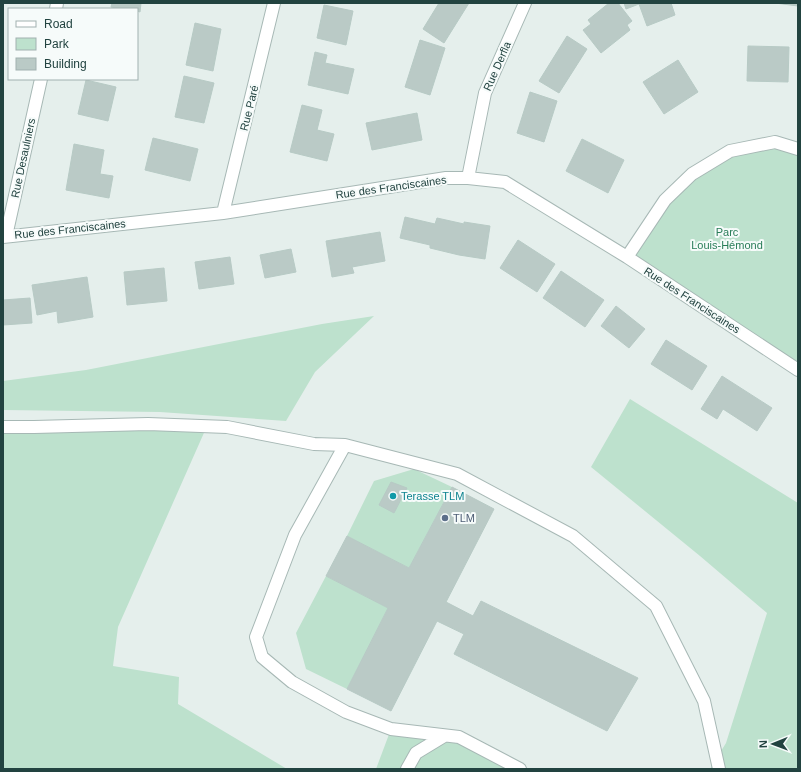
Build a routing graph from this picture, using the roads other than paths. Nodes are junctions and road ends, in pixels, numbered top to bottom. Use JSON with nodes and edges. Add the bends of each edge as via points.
{"nodes":[{"id":1,"x":274,"y":3,"type":"edge"},
{"id":2,"x":525,"y":3,"type":"edge"},
{"id":3,"x":40,"y":80,"type":"edge"},
{"id":4,"x":798,"y":148,"type":"edge"},
{"id":5,"x":468,"y":178,"type":"junction"},
{"id":6,"x":223,"y":213,"type":"junction"},
{"id":7,"x":4,"y":236,"type":"edge"},
{"id":8,"x":627,"y":257,"type":"junction"},
{"id":9,"x":798,"y":370,"type":"edge"},
{"id":10,"x":3,"y":427,"type":"edge"},
{"id":11,"x":345,"y":445,"type":"junction"},
{"id":12,"x":444,"y":736,"type":"junction"},
{"id":13,"x":407,"y":769,"type":"edge"},
{"id":14,"x":520,"y":769,"type":"edge"},
{"id":15,"x":719,"y":769,"type":"edge"}],
"edges":[{"from":1,"to":6,"type":"street","name":"Rue Paré"},
{"from":2,"to":5,"type":"street","name":"Rue Derfla","via":[[485,93]]},
{"from":3,"to":7,"type":"street","name":"Rue Desaulniers"},
{"from":4,"to":8,"type":"street","via":[[775,142],[730,151],[692,174],[665,200]]},
{"from":5,"to":6,"type":"street","name":"Rue des Franciscaines","via":[[446,178]]},
{"from":5,"to":8,"type":"street","name":"Rue des Franciscaines","via":[[505,182]]},
{"from":6,"to":7,"type":"street","name":"Rue des Franciscaines"},
{"from":8,"to":9,"type":"street","name":"Rue des Franciscaines"},
{"from":10,"to":11,"type":"street","via":[[148,424],[227,427],[314,444]]},
{"from":11,"to":12,"type":"street","via":[[292,542],[256,637],[262,657],[292,682],[346,712],[391,729]]},
{"from":11,"to":15,"type":"street","via":[[457,474],[573,536],[656,606],[704,701]]},
{"from":12,"to":13,"type":"street","via":[[416,753]]},
{"from":12,"to":14,"type":"street","via":[[459,737]]}]}
